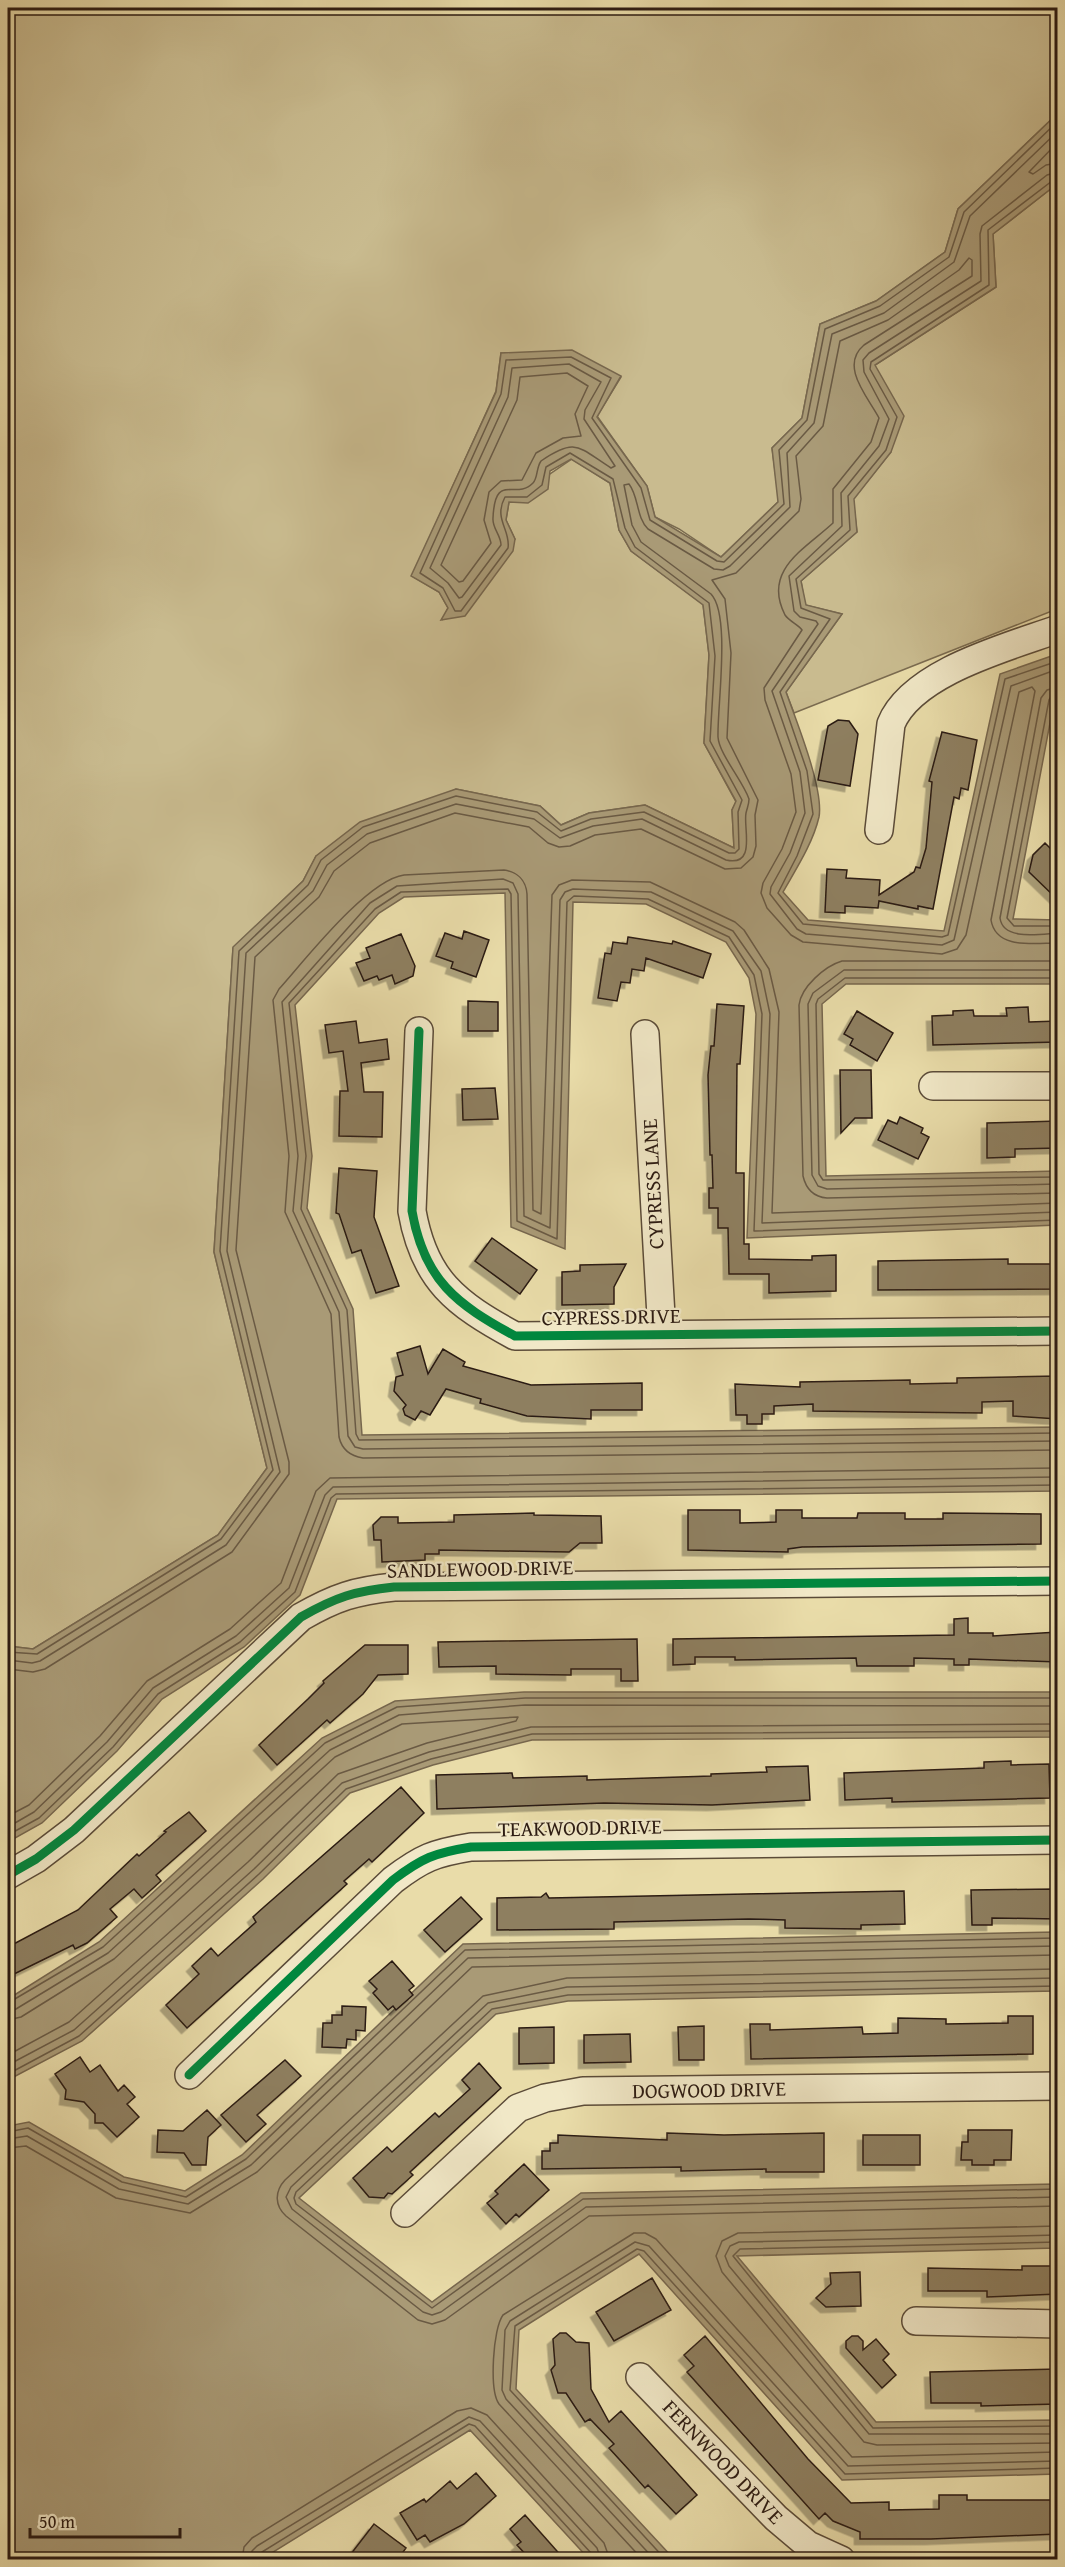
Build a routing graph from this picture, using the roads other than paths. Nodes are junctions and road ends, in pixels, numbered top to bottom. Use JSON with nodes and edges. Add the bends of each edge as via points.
{"nodes":[{"id":1,"x":1058,"y":629,"type":"edge"},
{"id":2,"x":879,"y":830,"type":"dead end"},
{"id":3,"x":419,"y":1030,"type":"dead end"},
{"id":4,"x":645,"y":1034,"type":"dead end"},
{"id":5,"x":933,"y":1086,"type":"dead end"},
{"id":6,"x":1058,"y":1086,"type":"edge"},
{"id":7,"x":1058,"y":1331,"type":"edge"},
{"id":8,"x":662,"y":1334,"type":"junction"},
{"id":9,"x":1058,"y":1581,"type":"edge"},
{"id":10,"x":1058,"y":1840,"type":"edge"},
{"id":11,"x":8,"y":1875,"type":"edge"},
{"id":12,"x":189,"y":2075,"type":"dead end"},
{"id":13,"x":1058,"y":2086,"type":"edge"},
{"id":14,"x":405,"y":2213,"type":"dead end"},
{"id":15,"x":915,"y":2321,"type":"dead end"},
{"id":16,"x":1058,"y":2324,"type":"edge"},
{"id":17,"x":640,"y":2378,"type":"dead end"},
{"id":18,"x":841,"y":2559,"type":"edge"}],
"edges":[{"from":1,"to":2,"type":"street","via":[[951,671],[917,690],[897,708],[891,724]]},
{"from":3,"to":8,"type":"street","name":"CYPRESS DRIVE","via":[[412,1211],[424,1259],[439,1280],[486,1320],[515,1336]]},
{"from":4,"to":8,"type":"street","name":"CYPRESS LANE"},
{"from":5,"to":6,"type":"street"},
{"from":7,"to":8,"type":"street","name":"CYPRESS DRIVE"},
{"from":9,"to":11,"type":"street","name":"SANDLEWOOD DRIVE","via":[[394,1587],[356,1591],[301,1617],[74,1830]]},
{"from":10,"to":12,"type":"street","name":"TEAKWOOD DRIVE","via":[[471,1847],[444,1851],[421,1859],[393,1880]]},
{"from":13,"to":14,"type":"street","name":"DOGWOOD DRIVE","via":[[584,2091],[544,2098],[518,2108]]},
{"from":15,"to":16,"type":"street"},
{"from":17,"to":18,"type":"street","name":"FERNWOOD DRIVE","via":[[776,2518],[808,2545]]}]}
